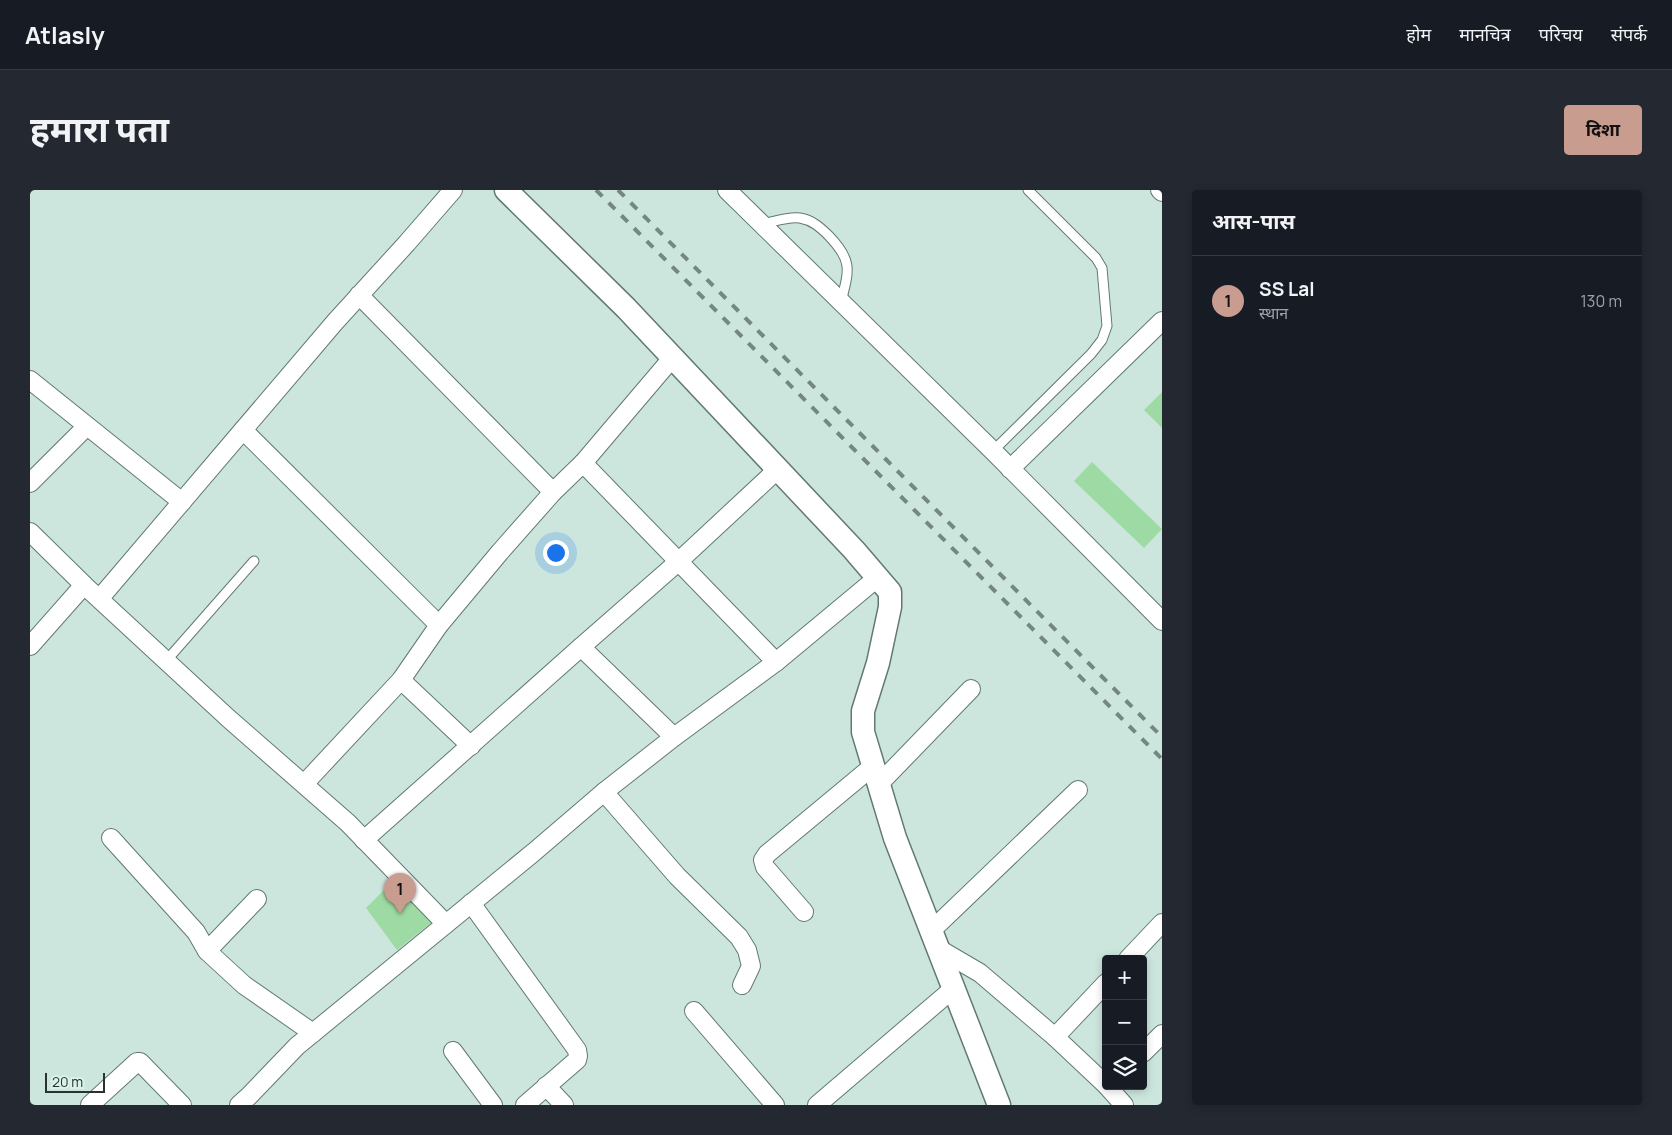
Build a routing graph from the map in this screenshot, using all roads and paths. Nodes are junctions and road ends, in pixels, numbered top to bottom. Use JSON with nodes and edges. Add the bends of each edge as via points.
{"nodes":[{"id":1,"x":453,"y":190,"type":"edge"},
{"id":2,"x":506,"y":190,"type":"edge"},
{"id":3,"x":727,"y":190,"type":"edge"},
{"id":4,"x":1028,"y":190,"type":"edge"},
{"id":5,"x":762,"y":224,"type":"junction"},
{"id":6,"x":359,"y":295,"type":"junction"},
{"id":7,"x":840,"y":302,"type":"junction"},
{"id":8,"x":1162,"y":320,"type":"edge"},
{"id":9,"x":673,"y":357,"type":"junction"},
{"id":10,"x":30,"y":380,"type":"edge"},
{"id":11,"x":87,"y":426,"type":"junction"},
{"id":12,"x":244,"y":430,"type":"junction"},
{"id":13,"x":992,"y":451,"type":"junction"},
{"id":14,"x":583,"y":463,"type":"junction"},
{"id":15,"x":1010,"y":469,"type":"junction"},
{"id":16,"x":778,"y":470,"type":"junction"},
{"id":17,"x":30,"y":483,"type":"edge"},
{"id":18,"x":553,"y":492,"type":"junction"},
{"id":19,"x":182,"y":502,"type":"junction"},
{"id":20,"x":30,"y":532,"type":"edge"},
{"id":21,"x":254,"y":562,"type":"dead end"},
{"id":22,"x":678,"y":562,"type":"junction"},
{"id":23,"x":877,"y":578,"type":"junction"},
{"id":24,"x":84,"y":585,"type":"junction"},
{"id":25,"x":100,"y":598,"type":"junction"},
{"id":26,"x":1162,"y":621,"type":"edge"},
{"id":27,"x":439,"y":626,"type":"junction"},
{"id":28,"x":30,"y":646,"type":"edge"},
{"id":29,"x":581,"y":647,"type":"junction"},
{"id":30,"x":166,"y":661,"type":"junction"},
{"id":31,"x":776,"y":662,"type":"junction"},
{"id":32,"x":401,"y":680,"type":"junction"},
{"id":33,"x":972,"y":689,"type":"dead end"},
{"id":34,"x":674,"y":736,"type":"junction"},
{"id":35,"x":471,"y":746,"type":"junction"},
{"id":36,"x":876,"y":775,"type":"junction"},
{"id":37,"x":304,"y":784,"type":"junction"},
{"id":38,"x":1078,"y":790,"type":"dead end"},
{"id":39,"x":604,"y":792,"type":"junction"},
{"id":40,"x":111,"y":838,"type":"dead end"},
{"id":41,"x":364,"y":840,"type":"junction"},
{"id":42,"x":256,"y":899,"type":"dead end"},
{"id":43,"x":471,"y":903,"type":"junction"},
{"id":44,"x":804,"y":912,"type":"dead end"},
{"id":45,"x":1162,"y":923,"type":"edge"},
{"id":46,"x":446,"y":924,"type":"junction"},
{"id":47,"x":936,"y":939,"type":"junction"},
{"id":48,"x":207,"y":951,"type":"junction"},
{"id":49,"x":1132,"y":955,"type":"edge"},
{"id":50,"x":742,"y":985,"type":"dead end"},
{"id":51,"x":1102,"y":987,"type":"edge"},
{"id":52,"x":954,"y":988,"type":"junction"},
{"id":53,"x":694,"y":1011,"type":"dead end"},
{"id":54,"x":313,"y":1033,"type":"junction"},
{"id":55,"x":1162,"y":1034,"type":"edge"},
{"id":56,"x":1055,"y":1037,"type":"junction"},
{"id":57,"x":1147,"y":1049,"type":"edge"},
{"id":58,"x":453,"y":1051,"type":"dead end"},
{"id":59,"x":1102,"y":1081,"type":"edge"},
{"id":60,"x":546,"y":1086,"type":"junction"},
{"id":61,"x":1111,"y":1090,"type":"edge"},
{"id":62,"x":90,"y":1105,"type":"edge"},
{"id":63,"x":182,"y":1105,"type":"edge"},
{"id":64,"x":239,"y":1105,"type":"edge"},
{"id":65,"x":494,"y":1105,"type":"edge"},
{"id":66,"x":525,"y":1105,"type":"edge"},
{"id":67,"x":564,"y":1105,"type":"edge"},
{"id":68,"x":775,"y":1105,"type":"edge"},
{"id":69,"x":817,"y":1105,"type":"edge"},
{"id":70,"x":999,"y":1105,"type":"edge"},
{"id":71,"x":1124,"y":1105,"type":"edge"}],
"edges":[{"from":1,"to":6,"type":"street"},
{"from":2,"to":9,"type":"street"},
{"from":3,"to":5,"type":"street"},
{"from":4,"to":13,"type":"lane","via":[[1096,258],[1102,268],[1107,326],[1102,340],[1091,354]]},
{"from":5,"to":7,"type":"street"},
{"from":5,"to":7,"type":"lane","via":[[798,217],[809,220],[838,245],[846,258],[848,270]]},
{"from":6,"to":12,"type":"street"},
{"from":6,"to":18,"type":"street"},
{"from":7,"to":13,"type":"street"},
{"from":8,"to":15,"type":"street"},
{"from":9,"to":14,"type":"street"},
{"from":9,"to":16,"type":"street"},
{"from":10,"to":11,"type":"street"},
{"from":11,"to":17,"type":"street"},
{"from":11,"to":19,"type":"street"},
{"from":12,"to":19,"type":"street"},
{"from":12,"to":27,"type":"street"},
{"from":13,"to":15,"type":"street"},
{"from":14,"to":18,"type":"street"},
{"from":14,"to":22,"type":"street"},
{"from":15,"to":26,"type":"street"},
{"from":16,"to":22,"type":"street"},
{"from":16,"to":23,"type":"street"},
{"from":18,"to":27,"type":"street"},
{"from":19,"to":25,"type":"street"},
{"from":20,"to":24,"type":"street"},
{"from":21,"to":30,"type":"lane"},
{"from":22,"to":29,"type":"street"},
{"from":22,"to":31,"type":"street"},
{"from":23,"to":31,"type":"street"},
{"from":23,"to":36,"type":"street","via":[[890,592],[890,607],[863,711],[863,732]]},
{"from":24,"to":25,"type":"street"},
{"from":24,"to":28,"type":"street"},
{"from":25,"to":30,"type":"street"},
{"from":27,"to":32,"type":"street"},
{"from":29,"to":34,"type":"street"},
{"from":29,"to":35,"type":"street"},
{"from":30,"to":37,"type":"street"},
{"from":31,"to":34,"type":"street"},
{"from":32,"to":35,"type":"street"},
{"from":32,"to":37,"type":"street"},
{"from":33,"to":36,"type":"street"},
{"from":34,"to":39,"type":"street"},
{"from":35,"to":41,"type":"street"},
{"from":36,"to":44,"type":"street","via":[[766,854],[763,860],[765,867]]},
{"from":36,"to":47,"type":"street","via":[[895,838]]},
{"from":37,"to":41,"type":"street"},
{"from":38,"to":47,"type":"street"},
{"from":39,"to":43,"type":"street"},
{"from":39,"to":50,"type":"street","via":[[677,876],[739,937],[751,966]]},
{"from":40,"to":48,"type":"street","via":[[196,932]]},
{"from":41,"to":46,"type":"street"},
{"from":42,"to":48,"type":"street"},
{"from":43,"to":46,"type":"street"},
{"from":43,"to":60,"type":"street","via":[[577,1050],[576,1060]]},
{"from":45,"to":49,"type":"street"},
{"from":46,"to":54,"type":"street"},
{"from":47,"to":52,"type":"street"},
{"from":47,"to":56,"type":"street"},
{"from":48,"to":54,"type":"street","via":[[244,984]]},
{"from":51,"to":56,"type":"street"},
{"from":52,"to":69,"type":"street"},
{"from":52,"to":70,"type":"street"},
{"from":53,"to":68,"type":"street"},
{"from":54,"to":64,"type":"street"},
{"from":55,"to":57,"type":"street"},
{"from":56,"to":59,"type":"street"},
{"from":58,"to":65,"type":"street"},
{"from":60,"to":66,"type":"street"},
{"from":60,"to":67,"type":"street"},
{"from":61,"to":71,"type":"street"},
{"from":62,"to":63,"type":"street","via":[[140,1062]]}]}
